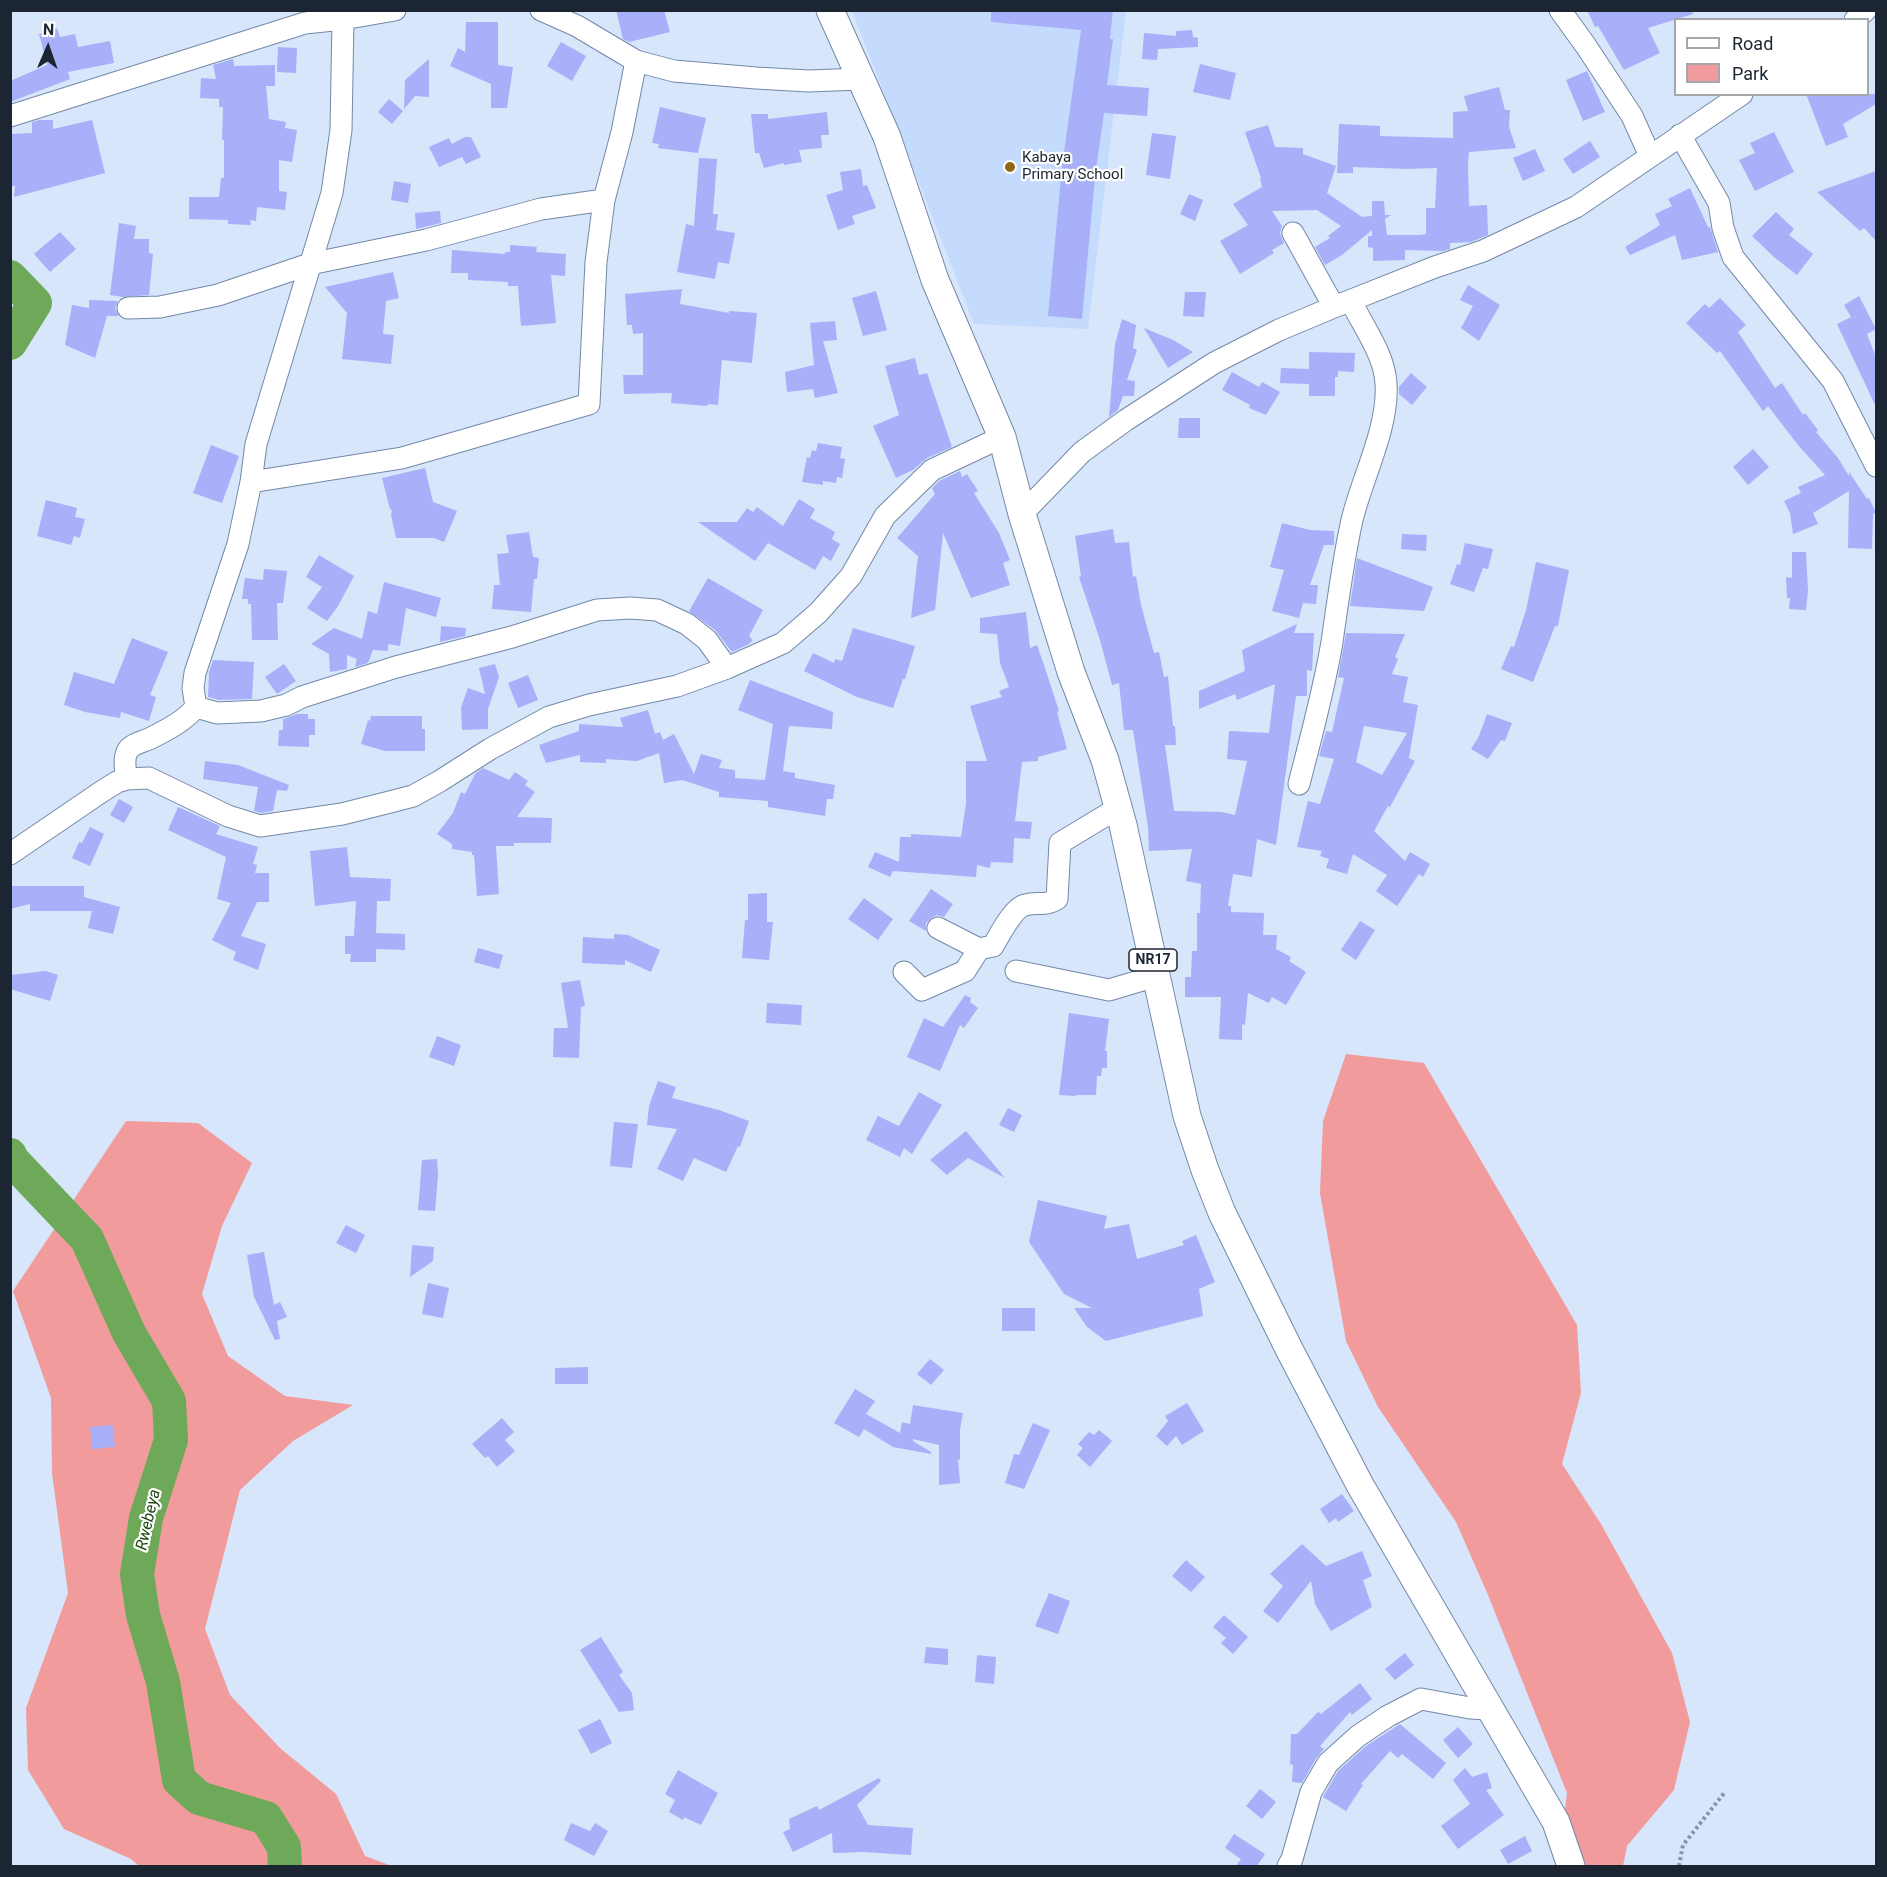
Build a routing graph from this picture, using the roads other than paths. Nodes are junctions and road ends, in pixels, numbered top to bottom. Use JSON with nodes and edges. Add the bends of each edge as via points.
{"nodes":[{"id":1,"x":394,"y":10,"type":"edge"},
{"id":2,"x":541,"y":10,"type":"edge"},
{"id":3,"x":830,"y":10,"type":"edge"},
{"id":4,"x":1560,"y":10,"type":"edge"},
{"id":5,"x":341,"y":15,"type":"edge"},
{"id":6,"x":636,"y":62,"type":"junction"},
{"id":7,"x":860,"y":79,"type":"junction"},
{"id":8,"x":1739,"y":96,"type":"edge"},
{"id":9,"x":10,"y":116,"type":"edge"},
{"id":10,"x":1680,"y":135,"type":"junction"},
{"id":11,"x":1650,"y":156,"type":"junction"},
{"id":12,"x":604,"y":200,"type":"junction"},
{"id":13,"x":1293,"y":233,"type":"dead end"},
{"id":14,"x":310,"y":264,"type":"junction"},
{"id":15,"x":1342,"y":304,"type":"junction"},
{"id":16,"x":128,"y":308,"type":"dead end"},
{"id":17,"x":1002,"y":437,"type":"junction"},
{"id":18,"x":1876,"y":466,"type":"edge"},
{"id":19,"x":251,"y":482,"type":"junction"},
{"id":20,"x":1022,"y":514,"type":"junction"},
{"id":21,"x":727,"y":668,"type":"junction"},
{"id":22,"x":196,"y":707,"type":"junction"},
{"id":23,"x":128,"y":778,"type":"junction"},
{"id":24,"x":1299,"y":784,"type":"dead end"},
{"id":25,"x":1118,"y":808,"type":"junction"},
{"id":26,"x":10,"y":854,"type":"edge"},
{"id":27,"x":938,"y":928,"type":"dead end"},
{"id":28,"x":979,"y":949,"type":"junction"},
{"id":29,"x":1016,"y":971,"type":"dead end"},
{"id":30,"x":904,"y":972,"type":"dead end"},
{"id":31,"x":1156,"y":976,"type":"junction"},
{"id":32,"x":1490,"y":1709,"type":"junction"},
{"id":33,"x":1287,"y":1866,"type":"edge"},
{"id":34,"x":1571,"y":1866,"type":"edge"}],
"edges":[{"from":1,"to":5,"type":"street"},
{"from":2,"to":6,"type":"street","via":[[578,26]]},
{"from":3,"to":7,"type":"main road","number":"NR17"},
{"from":4,"to":11,"type":"street","via":[[1632,116]]},
{"from":5,"to":9,"type":"street"},
{"from":5,"to":14,"type":"street","via":[[341,130],[332,193]]},
{"from":6,"to":7,"type":"street","via":[[674,71],[756,78]]},
{"from":6,"to":12,"type":"street"},
{"from":7,"to":17,"type":"main road","number":"NR17","via":[[887,137],[935,280]]},
{"from":8,"to":10,"type":"street"},
{"from":10,"to":11,"type":"street"},
{"from":10,"to":18,"type":"street","via":[[1719,204],[1733,258],[1833,381]]},
{"from":11,"to":15,"type":"street","via":[[1576,207],[1483,251]]},
{"from":12,"to":14,"type":"street","via":[[541,210],[426,240]]},
{"from":12,"to":19,"type":"street","via":[[596,262],[589,404],[402,458]]},
{"from":13,"to":15,"type":"street"},
{"from":14,"to":16,"type":"street","via":[[218,295],[160,307]]},
{"from":14,"to":19,"type":"street","via":[[256,444]]},
{"from":15,"to":20,"type":"street","via":[[1214,363],[1126,420],[1082,452]]},
{"from":15,"to":24,"type":"street","via":[[1382,360],[1386,410],[1353,519],[1314,727]]},
{"from":17,"to":20,"type":"main road","number":"NR17"},
{"from":17,"to":21,"type":"street","via":[[932,470],[885,516],[851,576],[818,613],[783,643]]},
{"from":19,"to":22,"type":"street","via":[[238,543],[195,673]]},
{"from":20,"to":25,"type":"main road","number":"NR17"},
{"from":21,"to":22,"type":"street","via":[[707,639],[657,610],[597,610],[396,667],[286,705],[261,711],[217,712]]},
{"from":21,"to":23,"type":"street","via":[[677,686],[549,717],[413,796],[342,814],[260,826],[228,816],[149,778]]},
{"from":22,"to":23,"type":"street","via":[[128,751],[124,763]]},
{"from":23,"to":26,"type":"street"},
{"from":25,"to":28,"type":"street","via":[[1060,843],[1057,899],[1048,905],[1024,905],[1014,912],[993,946]]},
{"from":25,"to":31,"type":"main road","number":"NR17"},
{"from":27,"to":28,"type":"street"},
{"from":28,"to":30,"type":"street","via":[[965,971],[922,990]]},
{"from":29,"to":31,"type":"street","via":[[1109,990]]},
{"from":31,"to":32,"type":"main road","number":"NR17","via":[[1186,1116],[1222,1213],[1360,1485]]},
{"from":32,"to":33,"type":"street","via":[[1421,1699],[1358,1736],[1328,1763],[1311,1792]]},
{"from":32,"to":34,"type":"main road","number":"NR17","via":[[1556,1822]]}]}
